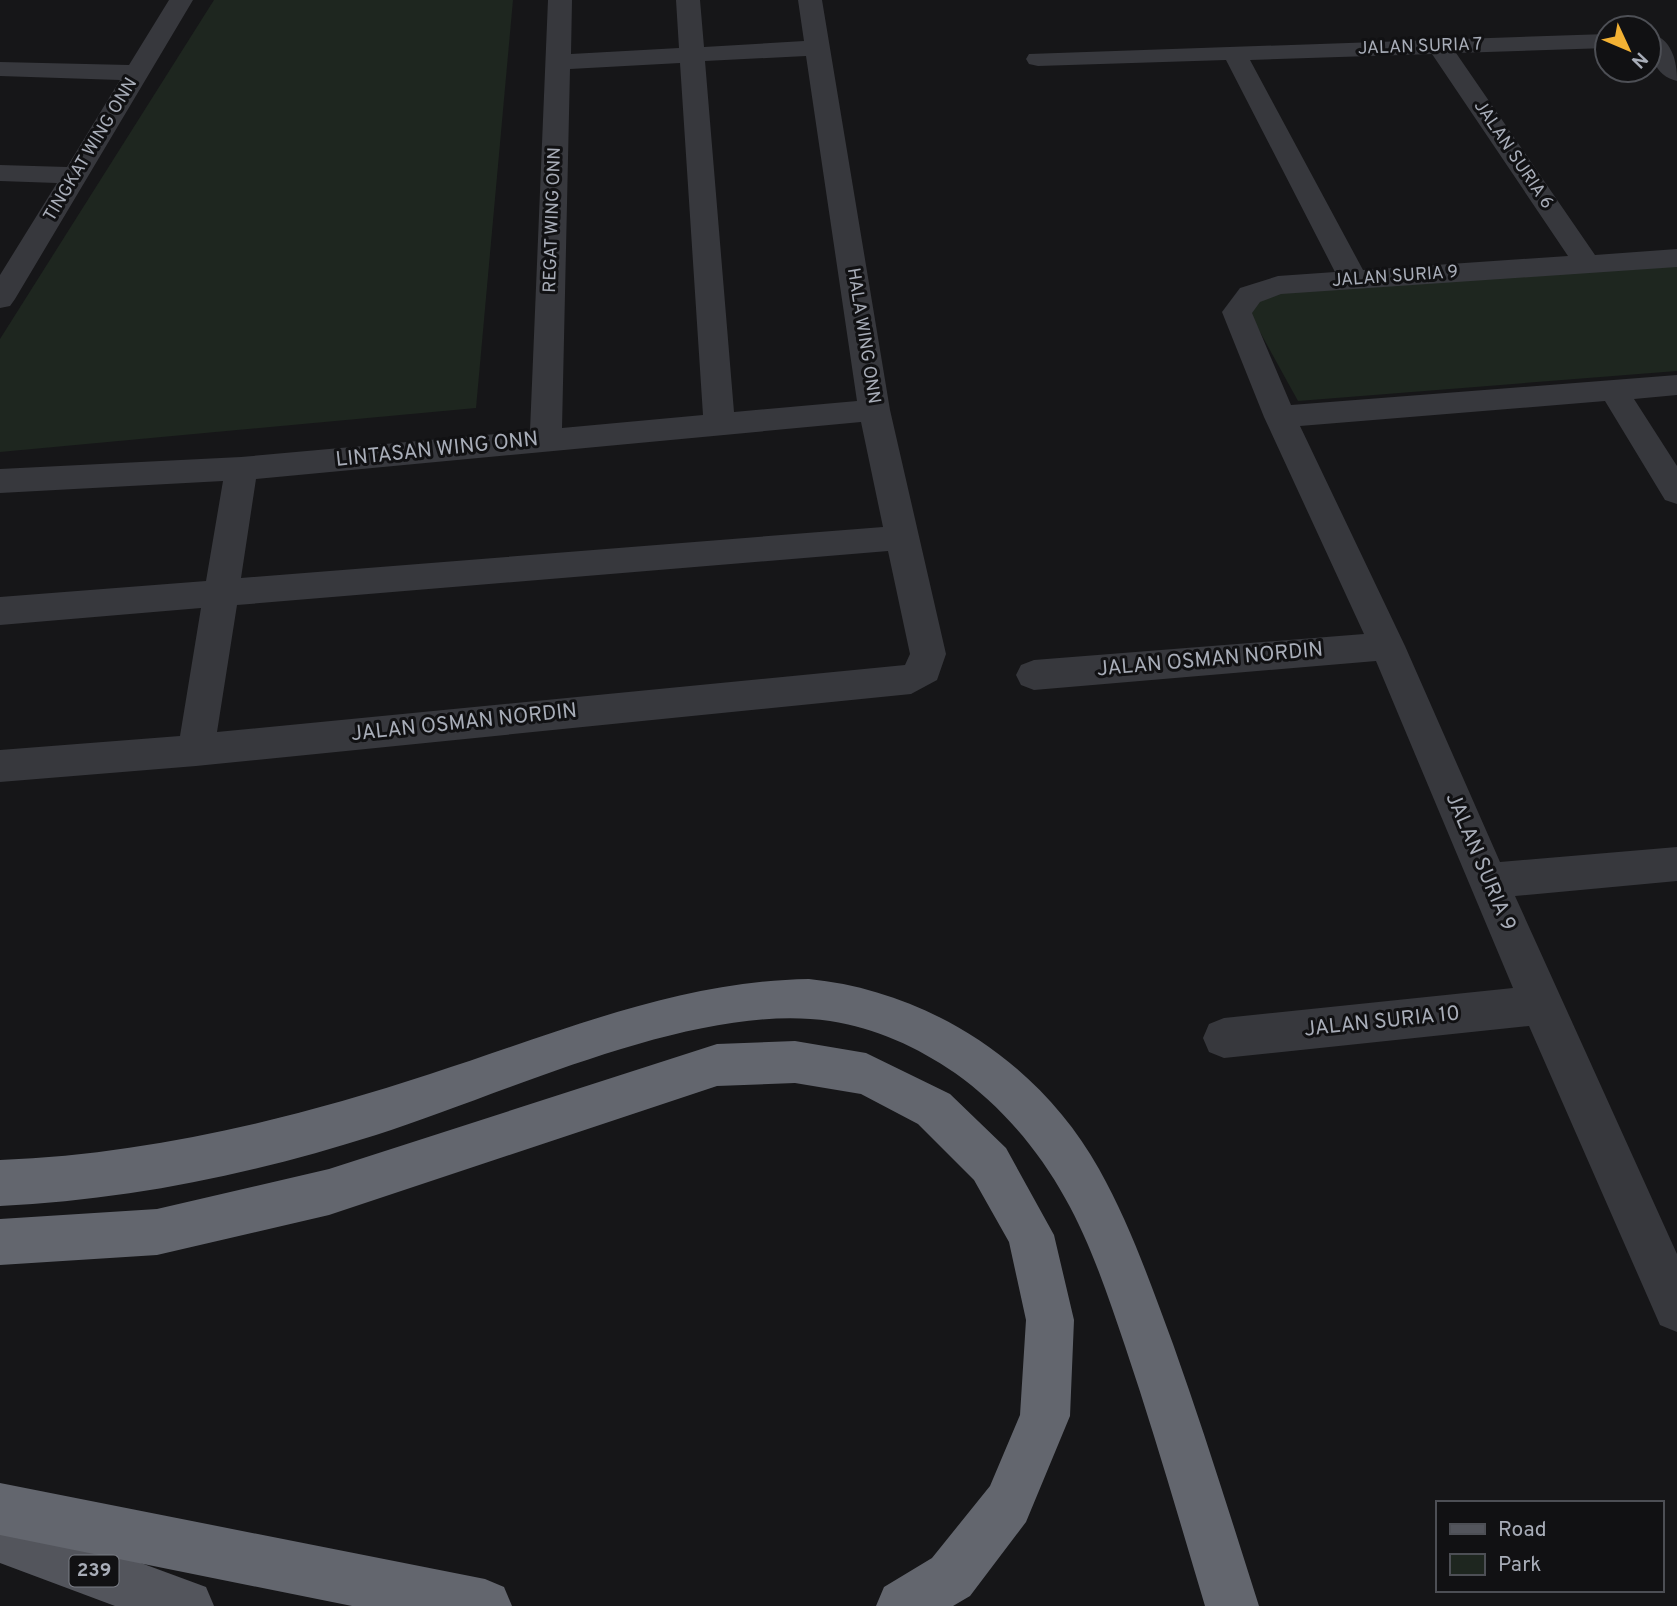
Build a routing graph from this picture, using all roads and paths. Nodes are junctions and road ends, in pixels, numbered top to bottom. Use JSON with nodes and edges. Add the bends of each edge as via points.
{"nodes":[{"id":1,"x":181,"y":0,"type":"edge"},
{"id":2,"x":560,"y":0,"type":"edge"},
{"id":3,"x":688,"y":0,"type":"edge"},
{"id":4,"x":810,"y":0,"type":"edge"},
{"id":5,"x":1593,"y":41,"type":"edge"},
{"id":6,"x":1439,"y":46,"type":"junction"},
{"id":7,"x":817,"y":48,"type":"junction"},
{"id":8,"x":1234,"y":53,"type":"junction"},
{"id":9,"x":691,"y":54,"type":"junction"},
{"id":10,"x":1663,"y":57,"type":"edge"},
{"id":11,"x":1038,"y":59,"type":"dead end"},
{"id":12,"x":558,"y":62,"type":"junction"},
{"id":13,"x":0,"y":69,"type":"edge"},
{"id":14,"x":137,"y":73,"type":"junction"},
{"id":15,"x":1677,"y":74,"type":"edge"},
{"id":16,"x":0,"y":173,"type":"edge"},
{"id":17,"x":75,"y":175,"type":"junction"},
{"id":18,"x":1677,"y":258,"type":"edge"},
{"id":19,"x":1587,"y":264,"type":"junction"},
{"id":20,"x":1354,"y":280,"type":"junction"},
{"id":21,"x":0,"y":299,"type":"edge"},
{"id":22,"x":1677,"y":385,"type":"edge"},
{"id":23,"x":1614,"y":390,"type":"junction"},
{"id":24,"x":874,"y":410,"type":"junction"},
{"id":25,"x":1280,"y":417,"type":"junction"},
{"id":26,"x":719,"y":424,"type":"junction"},
{"id":27,"x":546,"y":439,"type":"junction"},
{"id":28,"x":241,"y":469,"type":"junction"},
{"id":29,"x":0,"y":481,"type":"edge"},
{"id":30,"x":1677,"y":492,"type":"edge"},
{"id":31,"x":900,"y":538,"type":"junction"},
{"id":32,"x":221,"y":594,"type":"junction"},
{"id":33,"x":0,"y":611,"type":"edge"},
{"id":34,"x":1387,"y":646,"type":"junction"},
{"id":35,"x":925,"y":670,"type":"joint"},
{"id":36,"x":1034,"y":675,"type":"dead end"},
{"id":37,"x":196,"y":750,"type":"junction"},
{"id":38,"x":0,"y":766,"type":"edge"},
{"id":39,"x":1677,"y":863,"type":"edge"},
{"id":40,"x":1489,"y":881,"type":"junction"},
{"id":41,"x":1541,"y":1005,"type":"junction"},
{"id":42,"x":1224,"y":1038,"type":"dead end"},
{"id":43,"x":0,"y":1183,"type":"edge"},
{"id":44,"x":0,"y":1242,"type":"edge"},
{"id":45,"x":1677,"y":1308,"type":"edge"},
{"id":46,"x":0,"y":1509,"type":"edge"},
{"id":47,"x":0,"y":1537,"type":"edge"},
{"id":48,"x":187,"y":1606,"type":"edge"},
{"id":49,"x":485,"y":1606,"type":"edge"},
{"id":50,"x":903,"y":1606,"type":"edge"},
{"id":51,"x":1232,"y":1606,"type":"edge"}],
"edges":[{"from":1,"to":14,"type":"street","name":"TINGKAT WING ONN"},
{"from":2,"to":12,"type":"street","name":"REGAT WING ONN"},
{"from":3,"to":9,"type":"street"},
{"from":4,"to":7,"type":"street","name":"HALA WING ONN"},
{"from":5,"to":6,"type":"street","name":"JALAN SURIA 7"},
{"from":6,"to":8,"type":"street","name":"JALAN SURIA 7"},
{"from":6,"to":19,"type":"street","name":"JALAN SURIA 6"},
{"from":7,"to":9,"type":"street"},
{"from":7,"to":24,"type":"street","name":"HALA WING ONN"},
{"from":8,"to":11,"type":"street","name":"JALAN SURIA 7"},
{"from":8,"to":20,"type":"street"},
{"from":9,"to":12,"type":"street"},
{"from":9,"to":26,"type":"street"},
{"from":10,"to":15,"type":"street"},
{"from":12,"to":27,"type":"street","name":"REGAT WING ONN"},
{"from":13,"to":14,"type":"street"},
{"from":14,"to":17,"type":"street","name":"TINGKAT WING ONN"},
{"from":16,"to":17,"type":"street"},
{"from":17,"to":21,"type":"street","name":"TINGKAT WING ONN"},
{"from":18,"to":19,"type":"street","name":"JALAN SURIA 9"},
{"from":19,"to":20,"type":"street","name":"JALAN SURIA 9"},
{"from":20,"to":25,"type":"street","name":"JALAN SURIA 9","via":[[1278,285],[1250,295],[1237,312]]},
{"from":22,"to":23,"type":"street"},
{"from":23,"to":25,"type":"street"},
{"from":23,"to":30,"type":"street"},
{"from":24,"to":26,"type":"street","name":"LINTASAN WING ONN"},
{"from":24,"to":31,"type":"street","name":"HALA WING ONN"},
{"from":25,"to":34,"type":"street","name":"JALAN SURIA 9"},
{"from":26,"to":27,"type":"street","name":"LINTASAN WING ONN"},
{"from":27,"to":28,"type":"street","name":"LINTASAN WING ONN"},
{"from":28,"to":29,"type":"street","name":"LINTASAN WING ONN"},
{"from":28,"to":32,"type":"street"},
{"from":31,"to":32,"type":"street"},
{"from":31,"to":35,"type":"street","name":"HALA WING ONN","via":[[928,654]]},
{"from":32,"to":33,"type":"street"},
{"from":32,"to":37,"type":"street"},
{"from":34,"to":36,"type":"street","name":"JALAN OSMAN NORDIN"},
{"from":34,"to":40,"type":"street","name":"JALAN SURIA 9"},
{"from":35,"to":37,"type":"street","name":"JALAN OSMAN NORDIN","via":[[911,679]]},
{"from":37,"to":38,"type":"street","name":"JALAN OSMAN NORDIN"},
{"from":39,"to":40,"type":"street"},
{"from":40,"to":41,"type":"street","name":"JALAN SURIA 9"},
{"from":41,"to":42,"type":"street","name":"JALAN SURIA 10"},
{"from":41,"to":45,"type":"street","name":"JALAN SURIA 9"},
{"from":43,"to":51,"type":"highway","via":[[61,1182],[212,1160],[428,1097],[672,1017],[740,1004],[807,999],[888,1016],[935,1034],[978,1063],[1039,1121],[1081,1182],[1118,1259],[1159,1373]]},
{"from":44,"to":50,"type":"highway","via":[[157,1232],[329,1192],[717,1065],[795,1062],[866,1074],[934,1108],[990,1164],[1031,1235],[1050,1321],[1045,1416],[1008,1504],[951,1577]]},
{"from":46,"to":49,"type":"highway"},
{"from":47,"to":48,"type":"main road","number":"239"}]}
